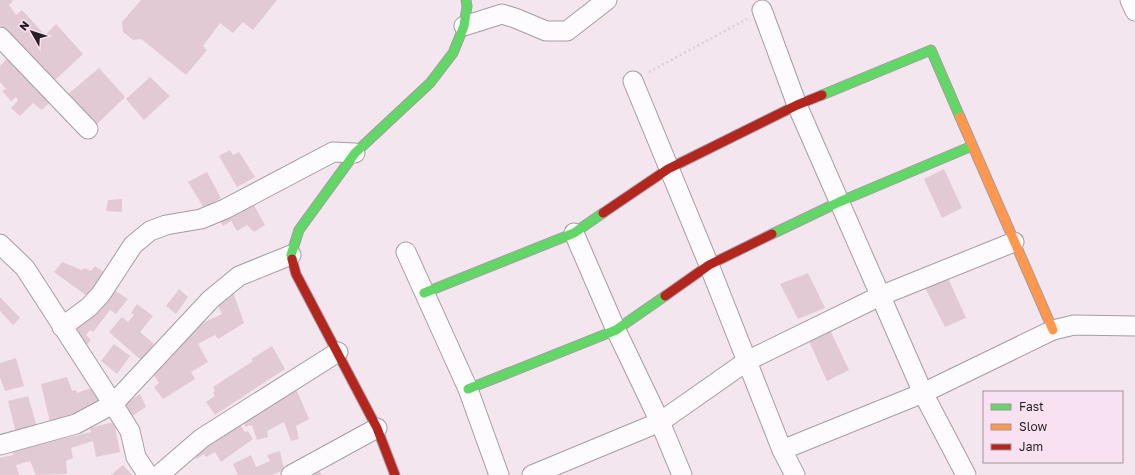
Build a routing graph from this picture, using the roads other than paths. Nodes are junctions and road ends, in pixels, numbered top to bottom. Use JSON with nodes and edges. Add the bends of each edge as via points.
{"nodes":[{"id":1,"x":466,"y":0,"type":"edge"},
{"id":2,"x":607,"y":0,"type":"edge"},
{"id":3,"x":1130,"y":0,"type":"edge"},
{"id":4,"x":762,"y":10,"type":"road end"},
{"id":5,"x":1135,"y":11,"type":"edge"},
{"id":6,"x":464,"y":26,"type":"junction"},
{"id":7,"x":0,"y":37,"type":"edge"},
{"id":8,"x":633,"y":81,"type":"road end"},
{"id":9,"x":797,"y":105,"type":"junction"},
{"id":10,"x":88,"y":129,"type":"dead end"},
{"id":11,"x":972,"y":146,"type":"junction"},
{"id":12,"x":355,"y":153,"type":"junction"},
{"id":13,"x":668,"y":169,"type":"junction"},
{"id":14,"x":839,"y":202,"type":"junction"},
{"id":15,"x":574,"y":233,"type":"junction"},
{"id":16,"x":1014,"y":242,"type":"junction"},
{"id":17,"x":0,"y":244,"type":"edge"},
{"id":18,"x":406,"y":252,"type":"dead end"},
{"id":19,"x":291,"y":256,"type":"junction"},
{"id":20,"x":709,"y":264,"type":"junction"},
{"id":21,"x":424,"y":293,"type":"junction"},
{"id":22,"x":880,"y":296,"type":"junction"},
{"id":23,"x":62,"y":326,"type":"junction"},
{"id":24,"x":1135,"y":326,"type":"edge"},
{"id":25,"x":616,"y":330,"type":"junction"},
{"id":26,"x":1054,"y":330,"type":"junction"},
{"id":27,"x":338,"y":352,"type":"junction"},
{"id":28,"x":747,"y":361,"type":"junction"},
{"id":29,"x":468,"y":389,"type":"junction"},
{"id":30,"x":922,"y":393,"type":"junction"},
{"id":31,"x":113,"y":404,"type":"junction"},
{"id":32,"x":660,"y":422,"type":"junction"},
{"id":33,"x":377,"y":428,"type":"junction"},
{"id":34,"x":0,"y":445,"type":"edge"},
{"id":35,"x":782,"y":450,"type":"junction"},
{"id":36,"x":148,"y":475,"type":"edge"},
{"id":37,"x":159,"y":475,"type":"edge"},
{"id":38,"x":291,"y":475,"type":"edge"},
{"id":39,"x":395,"y":475,"type":"edge"},
{"id":40,"x":499,"y":475,"type":"edge"},
{"id":41,"x":532,"y":475,"type":"edge"},
{"id":42,"x":682,"y":475,"type":"edge"},
{"id":43,"x":795,"y":475,"type":"edge"},
{"id":44,"x":966,"y":475,"type":"edge"}],
"edges":[{"from":1,"to":6,"type":"street"},
{"from":2,"to":6,"type":"street","via":[[567,31],[546,31],[502,14]]},
{"from":3,"to":5,"type":"street"},
{"from":4,"to":9,"type":"street"},
{"from":6,"to":12,"type":"street","via":[[453,53],[430,83]]},
{"from":7,"to":10,"type":"street"},
{"from":8,"to":13,"type":"street"},
{"from":9,"to":11,"type":"street","via":[[931,50]]},
{"from":9,"to":13,"type":"street"},
{"from":9,"to":14,"type":"street"},
{"from":11,"to":14,"type":"street"},
{"from":11,"to":16,"type":"street"},
{"from":12,"to":19,"type":"street","via":[[299,230]]},
{"from":12,"to":23,"type":"street","via":[[333,152],[213,214],[150,231],[133,245],[101,294],[89,307]]},
{"from":13,"to":15,"type":"street"},
{"from":13,"to":20,"type":"street"},
{"from":14,"to":20,"type":"street"},
{"from":14,"to":22,"type":"street"},
{"from":15,"to":21,"type":"street"},
{"from":15,"to":25,"type":"street"},
{"from":16,"to":22,"type":"street"},
{"from":16,"to":26,"type":"street"},
{"from":17,"to":23,"type":"street","via":[[25,268]]},
{"from":18,"to":21,"type":"street"},
{"from":19,"to":27,"type":"street","via":[[296,274]]},
{"from":19,"to":31,"type":"street","via":[[239,276],[211,299]]},
{"from":20,"to":25,"type":"street"},
{"from":20,"to":28,"type":"street"},
{"from":21,"to":29,"type":"street"},
{"from":22,"to":28,"type":"street"},
{"from":22,"to":30,"type":"street"},
{"from":23,"to":31,"type":"street"},
{"from":24,"to":26,"type":"street","via":[[1074,325]]},
{"from":25,"to":29,"type":"street"},
{"from":25,"to":32,"type":"street"},
{"from":26,"to":30,"type":"street"},
{"from":27,"to":33,"type":"street"},
{"from":27,"to":37,"type":"street","via":[[202,438]]},
{"from":28,"to":32,"type":"street"},
{"from":28,"to":35,"type":"street"},
{"from":29,"to":40,"type":"street"},
{"from":30,"to":35,"type":"street"},
{"from":30,"to":44,"type":"street"},
{"from":31,"to":34,"type":"street","via":[[76,424]]},
{"from":31,"to":36,"type":"street","via":[[130,431],[136,457]]},
{"from":32,"to":41,"type":"street"},
{"from":32,"to":42,"type":"street"},
{"from":33,"to":38,"type":"street"},
{"from":33,"to":39,"type":"street"},
{"from":35,"to":43,"type":"street"}]}
